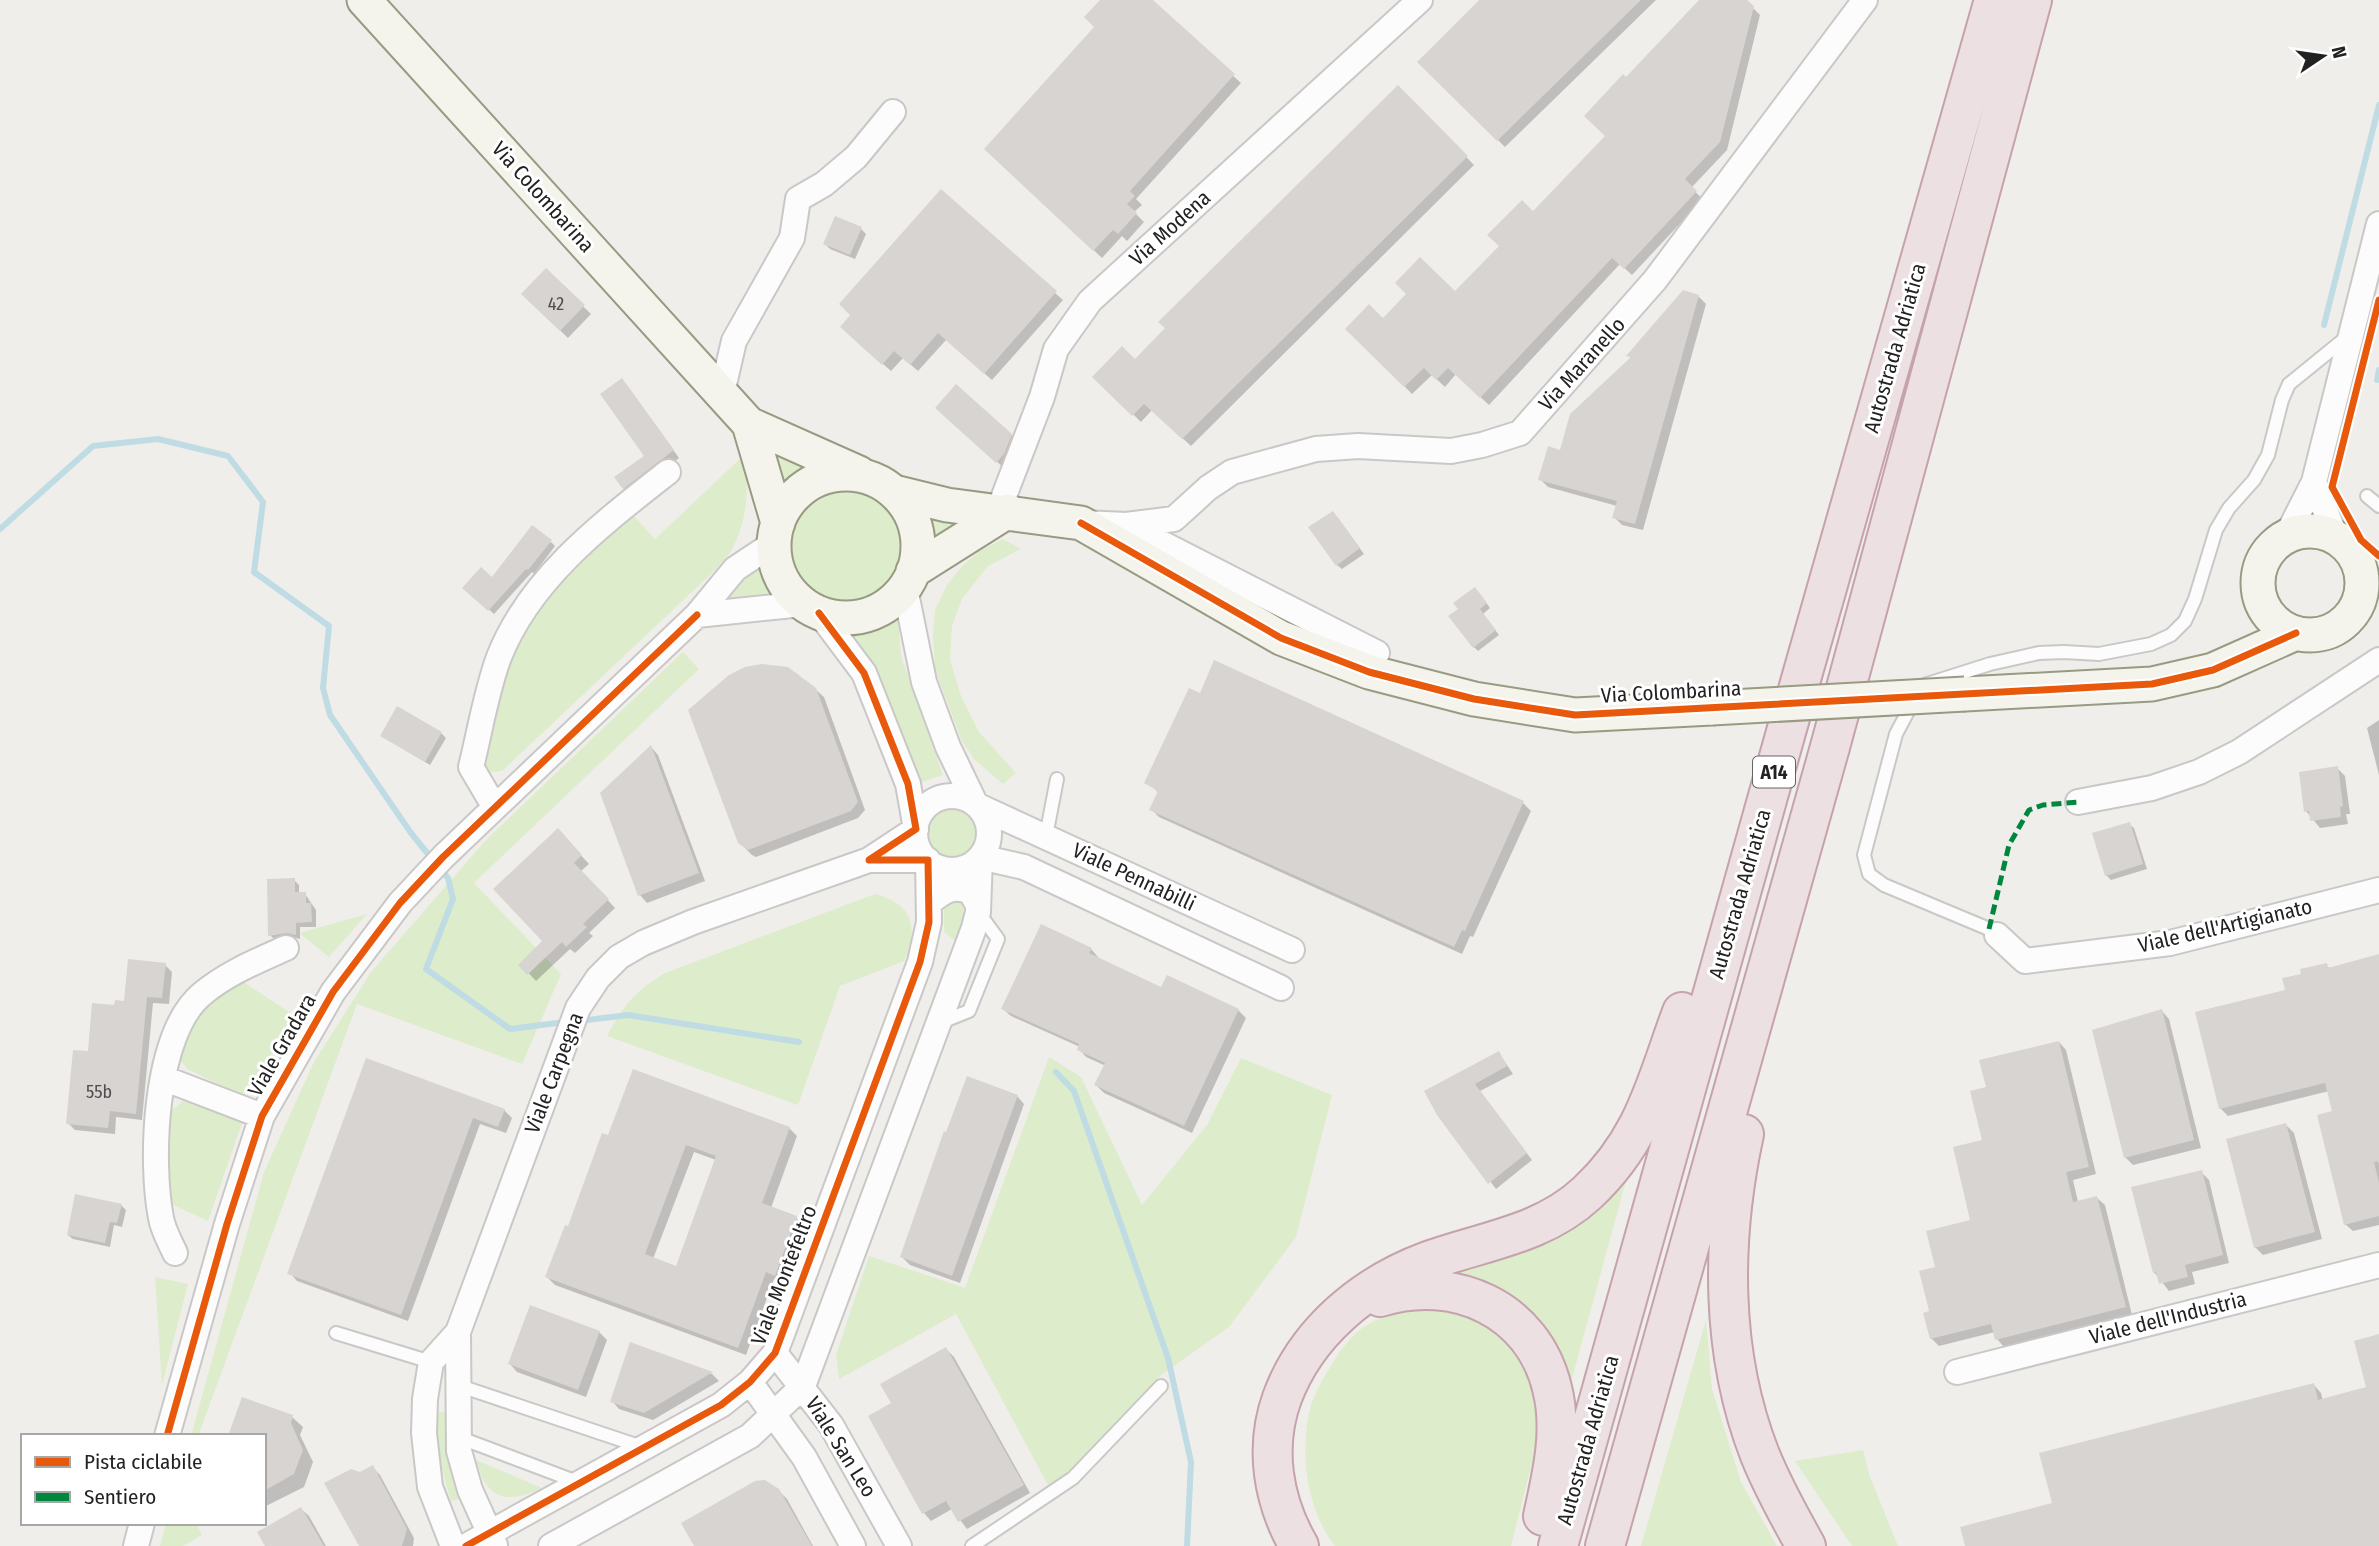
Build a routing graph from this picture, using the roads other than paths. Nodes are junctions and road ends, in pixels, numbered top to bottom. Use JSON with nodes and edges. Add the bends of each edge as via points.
{"nodes":[{"id":1,"x":364,"y":0,"type":"edge"},
{"id":2,"x":1420,"y":0,"type":"edge"},
{"id":3,"x":1865,"y":0,"type":"edge"},
{"id":4,"x":1994,"y":0,"type":"edge"},
{"id":5,"x":2032,"y":0,"type":"edge"},
{"id":6,"x":892,"y":112,"type":"dead end"},
{"id":7,"x":2379,"y":224,"type":"edge"},
{"id":8,"x":2352,"y":332,"type":"junction"},
{"id":9,"x":722,"y":393,"type":"junction"},
{"id":10,"x":749,"y":424,"type":"junction"},
{"id":11,"x":668,"y":472,"type":"dead end"},
{"id":12,"x":2314,"y":482,"type":"junction"},
{"id":13,"x":883,"y":486,"type":"junction"},
{"id":14,"x":2367,"y":495,"type":"dead end"},
{"id":15,"x":2379,"y":506,"type":"edge"},
{"id":16,"x":1008,"y":511,"type":"junction"},
{"id":17,"x":1174,"y":519,"type":"joint"},
{"id":18,"x":1081,"y":523,"type":"junction"},
{"id":19,"x":1126,"y":525,"type":"junction"},
{"id":20,"x":776,"y":533,"type":"junction"},
{"id":21,"x":2287,"y":535,"type":"junction"},
{"id":22,"x":2336,"y":538,"type":"junction"},
{"id":23,"x":2369,"y":568,"type":"edge"},
{"id":24,"x":909,"y":579,"type":"junction"},
{"id":25,"x":2261,"y":599,"type":"junction"},
{"id":26,"x":811,"y":609,"type":"junction"},
{"id":27,"x":2365,"y":610,"type":"edge"},
{"id":28,"x":697,"y":615,"type":"junction"},
{"id":29,"x":2296,"y":633,"type":"junction"},
{"id":30,"x":1377,"y":653,"type":"dead end"},
{"id":31,"x":2378,"y":660,"type":"edge"},
{"id":32,"x":2213,"y":670,"type":"junction"},
{"id":33,"x":1786,"y":732,"type":"junction"},
{"id":34,"x":1830,"y":747,"type":"junction"},
{"id":35,"x":1057,"y":779,"type":"dead end"},
{"id":36,"x":2078,"y":802,"type":"dead end"},
{"id":37,"x":976,"y":805,"type":"junction"},
{"id":38,"x":494,"y":806,"type":"junction"},
{"id":39,"x":916,"y":829,"type":"junction"},
{"id":40,"x":1046,"y":836,"type":"junction"},
{"id":41,"x":980,"y":857,"type":"junction"},
{"id":42,"x":869,"y":860,"type":"junction"},
{"id":43,"x":928,"y":860,"type":"junction"},
{"id":44,"x":2379,"y":890,"type":"edge"},
{"id":45,"x":929,"y":903,"type":"junction"},
{"id":46,"x":978,"y":909,"type":"junction"},
{"id":47,"x":1997,"y":935,"type":"joint"},
{"id":48,"x":286,"y":948,"type":"dead end"},
{"id":49,"x":1292,"y":950,"type":"dead end"},
{"id":50,"x":1281,"y":988,"type":"dead end"},
{"id":51,"x":163,"y":1078,"type":"junction"},
{"id":52,"x":262,"y":1116,"type":"junction"},
{"id":53,"x":175,"y":1253,"type":"dead end"},
{"id":54,"x":2379,"y":1265,"type":"edge"},
{"id":55,"x":1348,"y":1307,"type":"junction"},
{"id":56,"x":458,"y":1332,"type":"junction"},
{"id":57,"x":336,"y":1333,"type":"dead end"},
{"id":58,"x":775,"y":1353,"type":"junction"},
{"id":59,"x":431,"y":1362,"type":"junction"},
{"id":60,"x":1957,"y":1372,"type":"dead end"},
{"id":61,"x":750,"y":1382,"type":"junction"},
{"id":62,"x":460,"y":1386,"type":"junction"},
{"id":63,"x":803,"y":1386,"type":"junction"},
{"id":64,"x":1161,"y":1386,"type":"dead end"},
{"id":65,"x":773,"y":1415,"type":"junction"},
{"id":66,"x":168,"y":1434,"type":"edge"},
{"id":67,"x":458,"y":1437,"type":"junction"},
{"id":68,"x":645,"y":1448,"type":"junction"},
{"id":69,"x":580,"y":1483,"type":"junction"},
{"id":70,"x":141,"y":1525,"type":"edge"},
{"id":71,"x":492,"y":1540,"type":"edge"},
{"id":72,"x":136,"y":1546,"type":"edge"},
{"id":73,"x":453,"y":1546,"type":"edge"},
{"id":74,"x":466,"y":1546,"type":"edge"},
{"id":75,"x":551,"y":1546,"type":"edge"},
{"id":76,"x":853,"y":1546,"type":"edge"},
{"id":77,"x":899,"y":1546,"type":"edge"},
{"id":78,"x":972,"y":1546,"type":"edge"},
{"id":79,"x":1299,"y":1546,"type":"edge"},
{"id":80,"x":1536,"y":1546,"type":"edge"},
{"id":81,"x":1558,"y":1546,"type":"edge"},
{"id":82,"x":1605,"y":1546,"type":"edge"},
{"id":83,"x":1806,"y":1546,"type":"edge"}],
"edges":[{"from":1,"to":9,"type":"street","name":"Via Colombarina"},
{"from":2,"to":16,"type":"street","name":"Via Modena","via":[[1090,300],[1056,349],[1004,496]]},
{"from":3,"to":17,"type":"street","name":"Via Maranello","via":[[1655,280],[1520,433],[1451,451],[1358,446],[1316,449],[1232,472]]},
{"from":4,"to":33,"type":"highway","name":"Autostrada Adriatica","number":"A14"},
{"from":5,"to":34,"type":"highway","name":"Autostrada Adriatica","number":"A14"},
{"from":6,"to":9,"type":"street","via":[[856,157],[798,200],[792,238],[734,341]]},
{"from":7,"to":8,"type":"street"},
{"from":8,"to":12,"type":"street"},
{"from":8,"to":47,"type":"lane","via":[[2289,384],[2268,455],[2216,530],[2195,599],[2185,621],[2171,635],[2151,644],[2099,654],[2039,653],[1921,686],[1896,734],[1864,855],[1869,874]]},
{"from":9,"to":10,"type":"street","name":"Via Colombarina"},
{"from":10,"to":13,"type":"street","name":"Via Colombarina"},
{"from":10,"to":20,"type":"street","name":"Via Colombarina"},
{"from":11,"to":38,"type":"street","via":[[604,522],[537,590],[521,614],[499,657],[471,767]]},
{"from":12,"to":21,"type":"street"},
{"from":12,"to":22,"type":"street"},
{"from":13,"to":16,"type":"street","name":"Via Colombarina","via":[[947,505]]},
{"from":13,"to":20,"type":"street","via":[[850,474],[816,481],[789,502]]},
{"from":13,"to":24,"type":"street","via":[[907,509],[916,529],[918,550]]},
{"from":14,"to":15,"type":"lane"},
{"from":16,"to":18,"type":"street","name":"Via Colombarina"},
{"from":16,"to":24,"type":"street"},
{"from":17,"to":19,"type":"street","name":"Via Colombarina"},
{"from":18,"to":19,"type":"street","name":"Via Colombarina"},
{"from":18,"to":32,"type":"street","name":"Via Colombarina","bridge":true,"via":[[1281,638],[1369,672],[1474,699],[1574,715],[2152,684]]},
{"from":19,"to":30,"type":"street","name":"Via Colombarina"},
{"from":20,"to":26,"type":"street","via":[[776,566],[781,577]]},
{"from":20,"to":28,"type":"street","via":[[735,569]]},
{"from":21,"to":22,"type":"street","via":[[2312,530]]},
{"from":21,"to":25,"type":"street","via":[[2262,562],[2258,574]]},
{"from":22,"to":23,"type":"street"},
{"from":23,"to":27,"type":"street","via":[[2361,591]]},
{"from":24,"to":26,"type":"street","via":[[888,605],[866,616],[842,618]]},
{"from":24,"to":37,"type":"street","via":[[924,682]]},
{"from":25,"to":29,"type":"street","via":[[2274,620]]},
{"from":25,"to":32,"type":"street","via":[[2253,626]]},
{"from":26,"to":28,"type":"street"},
{"from":26,"to":39,"type":"street","via":[[864,673],[908,784]]},
{"from":27,"to":29,"type":"street","via":[[2320,634]]},
{"from":28,"to":38,"type":"street"},
{"from":29,"to":32,"type":"street","name":"Via Colombarina"},
{"from":31,"to":36,"type":"street","via":[[2239,752],[2199,772],[2152,788]]},
{"from":33,"to":55,"type":"highway","via":[[1648,1108],[1630,1143],[1586,1194],[1559,1214],[1494,1243],[1428,1261],[1387,1279]]},
{"from":33,"to":81,"type":"highway","name":"Autostrada Adriatica","number":"A14"},
{"from":34,"to":82,"type":"highway","name":"Autostrada Adriatica","number":"A14"},
{"from":34,"to":83,"type":"highway","via":[[1739,1155],[1728,1255],[1732,1350],[1745,1409],[1776,1493]]},
{"from":35,"to":40,"type":"lane"},
{"from":37,"to":39,"type":"street","via":[[955,796],[933,801],[918,818]]},
{"from":37,"to":40,"type":"street","name":"Viale Pennabilli"},
{"from":37,"to":41,"type":"street","via":[[984,814],[989,836]]},
{"from":38,"to":52,"type":"street","name":"Viale Gradara","via":[[400,903],[333,992]]},
{"from":39,"to":42,"type":"street","name":"Viale Carpegna"},
{"from":39,"to":43,"type":"street","via":[[916,841]]},
{"from":40,"to":49,"type":"street","name":"Viale Pennabilli"},
{"from":41,"to":43,"type":"street","via":[[961,869],[938,867]]},
{"from":41,"to":46,"type":"street"},
{"from":41,"to":50,"type":"street","name":"Viale Pennabilli","via":[[1024,867]]},
{"from":42,"to":43,"type":"street","name":"Viale Carpegna"},
{"from":42,"to":56,"type":"street","name":"Viale Carpegna","via":[[643,943],[619,957],[598,978],[566,1035]]},
{"from":43,"to":45,"type":"street","name":"Viale Montefeltro"},
{"from":44,"to":47,"type":"street","name":"Viale dell'Artigianato","via":[[2170,943],[2025,961]]},
{"from":45,"to":46,"type":"street","via":[[947,889],[958,887],[970,891]]},
{"from":45,"to":58,"type":"street","name":"Viale Montefeltro","via":[[920,962],[904,983]]},
{"from":46,"to":63,"type":"street"},
{"from":48,"to":51,"type":"street","via":[[240,968],[200,995],[177,1029]]},
{"from":51,"to":52,"type":"street","name":"Viale Gradara"},
{"from":51,"to":53,"type":"street","via":[[156,1175],[161,1221]]},
{"from":52,"to":66,"type":"street","name":"Viale Gradara"},
{"from":54,"to":60,"type":"street","name":"Viale dell'Industria"},
{"from":55,"to":79,"type":"highway","via":[[1328,1323],[1303,1355],[1277,1411],[1272,1446],[1275,1486]]},
{"from":55,"to":80,"type":"highway","via":[[1392,1293],[1442,1290],[1494,1308],[1527,1335],[1553,1389],[1556,1418],[1551,1480]]},
{"from":56,"to":59,"type":"street","name":"Viale Carpegna"},
{"from":56,"to":62,"type":"street","name":"Viale Carpegna"},
{"from":57,"to":59,"type":"lane"},
{"from":58,"to":61,"type":"street","name":"Viale Montefeltro"},
{"from":58,"to":63,"type":"street","name":"Viale San Leo"},
{"from":59,"to":73,"type":"street","via":[[424,1433],[430,1488]]},
{"from":61,"to":65,"type":"street","name":"Viale San Leo"},
{"from":61,"to":68,"type":"street","name":"Viale Montefeltro","via":[[721,1405]]},
{"from":62,"to":67,"type":"street","name":"Viale Carpegna"},
{"from":62,"to":68,"type":"lane"},
{"from":63,"to":65,"type":"street"},
{"from":63,"to":77,"type":"street","name":"Viale San Leo","via":[[831,1425]]},
{"from":64,"to":78,"type":"lane","via":[[1073,1478]]},
{"from":65,"to":75,"type":"street","via":[[750,1436]]},
{"from":65,"to":76,"type":"street","name":"Viale San Leo","via":[[804,1457]]},
{"from":67,"to":69,"type":"lane"},
{"from":67,"to":71,"type":"street","name":"Viale Carpegna","via":[[470,1490]]},
{"from":68,"to":69,"type":"street","name":"Viale Montefeltro"},
{"from":69,"to":71,"type":"street","name":"Viale Montefeltro"},
{"from":70,"to":72,"type":"street"},
{"from":71,"to":74,"type":"street","name":"Viale Montefeltro"}]}
